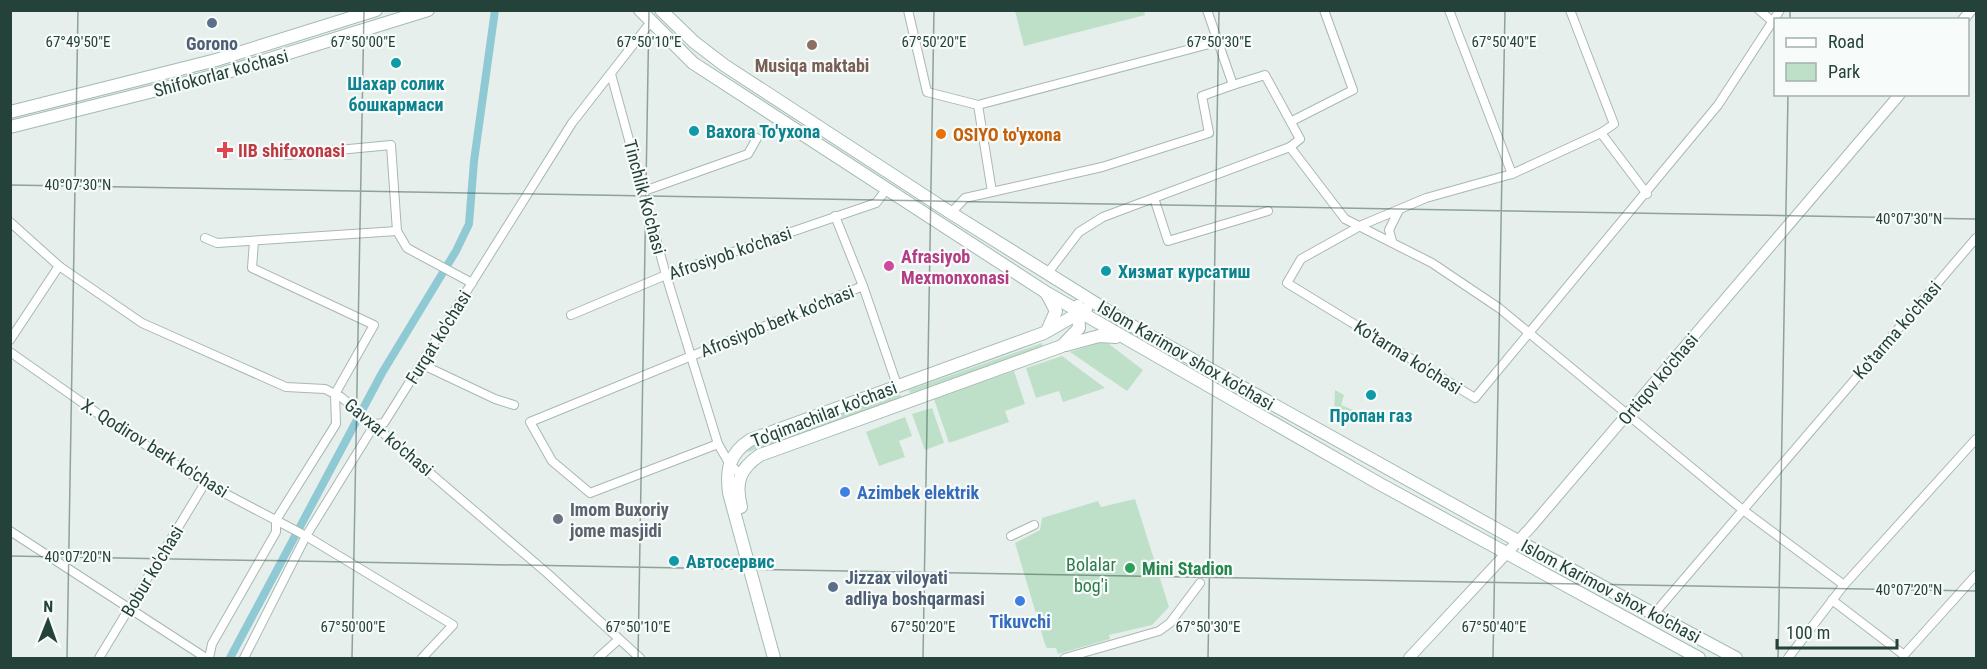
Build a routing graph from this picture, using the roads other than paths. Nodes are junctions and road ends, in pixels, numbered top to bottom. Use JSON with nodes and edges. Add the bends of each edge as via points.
{"nodes":[{"id":1,"x":376,"y":10,"type":"edge"},
{"id":2,"x":428,"y":10,"type":"edge"},
{"id":3,"x":640,"y":10,"type":"edge"},
{"id":4,"x":661,"y":10,"type":"edge"},
{"id":5,"x":908,"y":10,"type":"edge"},
{"id":6,"x":1207,"y":10,"type":"edge"},
{"id":7,"x":1324,"y":10,"type":"edge"},
{"id":8,"x":1449,"y":10,"type":"edge"},
{"id":9,"x":1570,"y":10,"type":"edge"},
{"id":10,"x":1759,"y":10,"type":"edge"},
{"id":11,"x":1774,"y":18,"type":"edge"},
{"id":12,"x":1772,"y":21,"type":"junction"},
{"id":13,"x":650,"y":23,"type":"junction"},
{"id":14,"x":1217,"y":42,"type":"junction"},
{"id":15,"x":611,"y":74,"type":"junction"},
{"id":16,"x":1233,"y":85,"type":"junction"},
{"id":17,"x":1898,"y":96,"type":"edge"},
{"id":18,"x":978,"y":105,"type":"junction"},
{"id":19,"x":10,"y":112,"type":"edge"},
{"id":20,"x":1292,"y":121,"type":"junction"},
{"id":21,"x":10,"y":127,"type":"edge"},
{"id":22,"x":1601,"y":133,"type":"junction"},
{"id":23,"x":757,"y":138,"type":"dead end"},
{"id":24,"x":1290,"y":147,"type":"junction"},
{"id":25,"x":286,"y":155,"type":"dead end"},
{"id":26,"x":1512,"y":174,"type":"junction"},
{"id":27,"x":886,"y":190,"type":"junction"},
{"id":28,"x":644,"y":191,"type":"junction"},
{"id":29,"x":992,"y":192,"type":"junction"},
{"id":30,"x":1647,"y":194,"type":"junction"},
{"id":31,"x":1154,"y":198,"type":"junction"},
{"id":32,"x":1399,"y":210,"type":"junction"},
{"id":33,"x":1268,"y":211,"type":"dead end"},
{"id":34,"x":951,"y":213,"type":"junction"},
{"id":35,"x":835,"y":216,"type":"junction"},
{"id":36,"x":10,"y":222,"type":"edge"},
{"id":37,"x":1362,"y":225,"type":"junction"},
{"id":38,"x":397,"y":231,"type":"junction"},
{"id":39,"x":1977,"y":237,"type":"edge"},
{"id":40,"x":205,"y":238,"type":"dead end"},
{"id":41,"x":254,"y":241,"type":"junction"},
{"id":42,"x":1392,"y":241,"type":"junction"},
{"id":43,"x":58,"y":266,"type":"junction"},
{"id":44,"x":1047,"y":274,"type":"junction"},
{"id":45,"x":666,"y":275,"type":"junction"},
{"id":46,"x":472,"y":283,"type":"junction"},
{"id":47,"x":863,"y":286,"type":"junction"},
{"id":48,"x":1068,"y":287,"type":"junction"},
{"id":49,"x":1047,"y":293,"type":"junction"},
{"id":50,"x":1107,"y":311,"type":"junction"},
{"id":51,"x":1080,"y":312,"type":"junction"},
{"id":52,"x":571,"y":315,"type":"dead end"},
{"id":53,"x":1528,"y":332,"type":"junction"},
{"id":54,"x":1044,"y":333,"type":"junction"},
{"id":55,"x":1124,"y":339,"type":"junction"},
{"id":56,"x":10,"y":340,"type":"edge"},
{"id":57,"x":1062,"y":346,"type":"junction"},
{"id":58,"x":10,"y":352,"type":"edge"},
{"id":59,"x":691,"y":355,"type":"junction"},
{"id":60,"x":421,"y":364,"type":"junction"},
{"id":61,"x":896,"y":385,"type":"junction"},
{"id":62,"x":335,"y":394,"type":"junction"},
{"id":63,"x":514,"y":405,"type":"dead end"},
{"id":64,"x":902,"y":405,"type":"junction"},
{"id":65,"x":1628,"y":415,"type":"junction"},
{"id":66,"x":375,"y":424,"type":"junction"},
{"id":67,"x":1977,"y":439,"type":"edge"},
{"id":68,"x":718,"y":444,"type":"junction"},
{"id":69,"x":729,"y":463,"type":"junction"},
{"id":70,"x":740,"y":474,"type":"junction"},
{"id":71,"x":205,"y":483,"type":"junction"},
{"id":72,"x":1743,"y":510,"type":"junction"},
{"id":73,"x":276,"y":520,"type":"junction"},
{"id":74,"x":1034,"y":525,"type":"dead end"},
{"id":75,"x":10,"y":531,"type":"edge"},
{"id":76,"x":306,"y":536,"type":"junction"},
{"id":77,"x":1011,"y":536,"type":"dead end"},
{"id":78,"x":1518,"y":541,"type":"junction"},
{"id":79,"x":1507,"y":553,"type":"junction"},
{"id":80,"x":1977,"y":575,"type":"edge"},
{"id":81,"x":1200,"y":583,"type":"dead end"},
{"id":82,"x":1844,"y":585,"type":"junction"},
{"id":83,"x":1832,"y":600,"type":"junction"},
{"id":84,"x":130,"y":608,"type":"junction"},
{"id":85,"x":1654,"y":615,"type":"junction"},
{"id":86,"x":618,"y":640,"type":"junction"},
{"id":87,"x":1904,"y":657,"type":"edge"},
{"id":88,"x":99,"y":658,"type":"edge"},
{"id":89,"x":208,"y":658,"type":"edge"},
{"id":90,"x":244,"y":658,"type":"edge"},
{"id":91,"x":422,"y":658,"type":"edge"},
{"id":92,"x":598,"y":658,"type":"edge"},
{"id":93,"x":640,"y":658,"type":"edge"},
{"id":94,"x":774,"y":658,"type":"edge"},
{"id":95,"x":783,"y":658,"type":"edge"},
{"id":96,"x":1065,"y":658,"type":"edge"},
{"id":97,"x":1409,"y":658,"type":"edge"},
{"id":98,"x":1699,"y":658,"type":"edge"},
{"id":99,"x":1736,"y":658,"type":"edge"},
{"id":100,"x":1788,"y":658,"type":"edge"}],
"edges":[{"from":1,"to":19,"type":"main road","name":"Shifokorlar ko'chasi","via":[[216,60]]},
{"from":2,"to":21,"type":"main road","name":"Shifokorlar ko'chasi","via":[[221,74]]},
{"from":3,"to":13,"type":"main road","name":"Islom Karimov shox ko'chasi"},
{"from":4,"to":34,"type":"main road","name":"Islom Karimov shox ko'chasi","via":[[724,65]]},
{"from":5,"to":18,"type":"street","via":[[927,92]]},
{"from":6,"to":14,"type":"street"},
{"from":7,"to":20,"type":"street","via":[[1353,90]]},
{"from":8,"to":26,"type":"street"},
{"from":9,"to":22,"type":"street","via":[[1614,124]]},
{"from":10,"to":12,"type":"street"},
{"from":11,"to":12,"type":"street","name":"Ko'tarma ko'chasi"},
{"from":12,"to":30,"type":"street","name":"Ko'tarma ko'chasi","via":[[1719,105]]},
{"from":13,"to":15,"type":"street","name":"Furqat ko'chasi"},
{"from":13,"to":27,"type":"main road","name":"Islom Karimov shox ko'chasi","via":[[693,63]]},
{"from":14,"to":16,"type":"street"},
{"from":14,"to":18,"type":"street"},
{"from":15,"to":28,"type":"street","name":"Tinchlik Ko'chasi"},
{"from":15,"to":46,"type":"street","name":"Furqat ko'chasi","via":[[572,123]]},
{"from":16,"to":20,"type":"street","via":[[1265,75]]},
{"from":16,"to":29,"type":"street","via":[[1202,96],[1209,133],[1102,167]]},
{"from":17,"to":65,"type":"street","name":"Ortiqov ko'chasi"},
{"from":18,"to":29,"type":"street"},
{"from":20,"to":24,"type":"street","via":[[1300,139]]},
{"from":22,"to":26,"type":"street","name":"Ko'tarma ko'chasi"},
{"from":22,"to":30,"type":"street"},
{"from":23,"to":28,"type":"street","via":[[748,154]]},
{"from":24,"to":31,"type":"street"},
{"from":24,"to":37,"type":"street","via":[[1345,219]]},
{"from":25,"to":38,"type":"street","via":[[391,145]]},
{"from":26,"to":32,"type":"street","name":"Ko'tarma ko'chasi","via":[[1426,198]]},
{"from":27,"to":35,"type":"street","name":"Afrosiyob ko'chasi","via":[[876,203]]},
{"from":27,"to":49,"type":"main road","name":"Islom Karimov shox ko'chasi"},
{"from":28,"to":45,"type":"street","name":"Tinchlik Ko'chasi"},
{"from":29,"to":34,"type":"street","via":[[965,198]]},
{"from":30,"to":53,"type":"street","name":"Ko'tarma ko'chasi"},
{"from":31,"to":33,"type":"street","via":[[1168,242]]},
{"from":31,"to":44,"type":"street","via":[[1103,217],[1079,232]]},
{"from":32,"to":37,"type":"street","name":"Ko'tarma ko'chasi"},
{"from":32,"to":42,"type":"street","via":[[1389,230]]},
{"from":34,"to":44,"type":"main road","name":"Islom Karimov shox ko'chasi"},
{"from":35,"to":45,"type":"street","name":"Afrosiyob ko'chasi"},
{"from":35,"to":47,"type":"street"},
{"from":36,"to":43,"type":"street","name":"Gavxar ko'chasi"},
{"from":37,"to":42,"type":"street"},
{"from":37,"to":53,"type":"street","name":"Ko'tarma ko'chasi","via":[[1301,259],[1287,283],[1475,398]]},
{"from":38,"to":41,"type":"street"},
{"from":38,"to":46,"type":"street","via":[[407,248]]},
{"from":39,"to":72,"type":"street","name":"Ko'tarma ko'chasi"},
{"from":40,"to":41,"type":"street","via":[[217,243]]},
{"from":41,"to":62,"type":"street","via":[[252,268],[375,325]]},
{"from":42,"to":53,"type":"street","via":[[1441,269]]},
{"from":43,"to":56,"type":"street"},
{"from":43,"to":62,"type":"street","name":"Gavxar ko'chasi","via":[[142,323],[286,387],[325,389]]},
{"from":44,"to":48,"type":"main road","name":"Islom Karimov shox ko'chasi"},
{"from":45,"to":52,"type":"street","name":"Afrosiyob ko'chasi"},
{"from":45,"to":59,"type":"street","name":"Tinchlik Ko'chasi"},
{"from":46,"to":60,"type":"street","name":"Furqat ko'chasi"},
{"from":47,"to":59,"type":"street","name":"Afrosiyob berk ko'chasi"},
{"from":47,"to":61,"type":"street"},
{"from":48,"to":50,"type":"main road","name":"Islom Karimov shox ko'chasi"},
{"from":48,"to":51,"type":"main road"},
{"from":49,"to":51,"type":"main road","name":"Islom Karimov shox ko'chasi"},
{"from":49,"to":54,"type":"main road","via":[[1056,311],[1052,325]]},
{"from":50,"to":51,"type":"main road","name":"To'qimachilar ko'chasi","via":[[1094,308]]},
{"from":50,"to":78,"type":"main road","name":"Islom Karimov shox ko'chasi"},
{"from":51,"to":54,"type":"main road","name":"To'qimachilar ko'chasi"},
{"from":51,"to":55,"type":"main road","name":"Islom Karimov shox ko'chasi"},
{"from":51,"to":57,"type":"main road","via":[[1079,328]]},
{"from":53,"to":65,"type":"street"},
{"from":54,"to":61,"type":"main road","name":"To'qimachilar ko'chasi"},
{"from":55,"to":57,"type":"main road","name":"To'qimachilar ko'chasi","via":[[1099,336]]},
{"from":55,"to":79,"type":"main road","name":"Islom Karimov shox ko'chasi"},
{"from":57,"to":64,"type":"main road","name":"To'qimachilar ko'chasi"},
{"from":58,"to":71,"type":"street","name":"X. Qodirov berk ko'chasi"},
{"from":59,"to":68,"type":"street","name":"Afrosiyob berk ko'chasi"},
{"from":59,"to":68,"type":"street","name":"Afrosiyob berk ko'chasi","via":[[530,422],[552,461],[590,493]]},
{"from":60,"to":63,"type":"street"},
{"from":60,"to":66,"type":"street","name":"Furqat ko'chasi","via":[[384,423]]},
{"from":61,"to":64,"type":"main road","via":[[906,395]]},
{"from":61,"to":69,"type":"main road","name":"To'qimachilar ko'chasi","via":[[750,440],[739,447]]},
{"from":62,"to":66,"type":"street","name":"Gavxar ko'chasi"},
{"from":62,"to":73,"type":"street","via":[[336,424]]},
{"from":64,"to":70,"type":"main road","name":"To'qimachilar ko'chasi","via":[[760,455]]},
{"from":65,"to":72,"type":"street"},
{"from":65,"to":78,"type":"street","name":"Ortiqov ko'chasi"},
{"from":66,"to":76,"type":"street","name":"Furqat ko'chasi"},
{"from":66,"to":86,"type":"street","name":"Gavxar ko'chasi"},
{"from":67,"to":82,"type":"street"},
{"from":68,"to":69,"type":"street"},
{"from":69,"to":70,"type":"street"},
{"from":69,"to":94,"type":"main road","via":[[729,493]]},
{"from":70,"to":95,"type":"main road","name":"To'qimachilar ko'chasi","via":[[738,493],[743,516]]},
{"from":71,"to":73,"type":"street","name":"X. Qodirov berk ko'chasi"},
{"from":71,"to":84,"type":"street","name":"Bobur ko'chasi"},
{"from":72,"to":82,"type":"street"},
{"from":72,"to":85,"type":"street","name":"Ko'tarma ko'chasi"},
{"from":73,"to":76,"type":"street","name":"X. Qodirov berk ko'chasi"},
{"from":73,"to":89,"type":"street","via":[[276,532],[212,644]]},
{"from":74,"to":77,"type":"street"},
{"from":75,"to":84,"type":"street"},
{"from":76,"to":90,"type":"street","name":"Furqat ko'chasi"},
{"from":76,"to":91,"type":"street","name":"X. Qodirov berk ko'chasi","via":[[453,625]]},
{"from":78,"to":79,"type":"street","name":"Ortiqov ko'chasi"},
{"from":78,"to":85,"type":"main road","name":"Islom Karimov shox ko'chasi"},
{"from":79,"to":97,"type":"street","name":"Ortiqov ko'chasi"},
{"from":79,"to":98,"type":"main road","name":"Islom Karimov shox ko'chasi"},
{"from":80,"to":87,"type":"street"},
{"from":81,"to":96,"type":"street","via":[[1170,623],[1159,631]]},
{"from":82,"to":83,"type":"street"},
{"from":83,"to":87,"type":"street"},
{"from":83,"to":100,"type":"street"},
{"from":84,"to":88,"type":"street","name":"Bobur ko'chasi"},
{"from":84,"to":89,"type":"street"},
{"from":85,"to":99,"type":"main road","name":"Islom Karimov shox ko'chasi"},
{"from":86,"to":92,"type":"street"},
{"from":86,"to":93,"type":"street","name":"Gavxar ko'chasi"}]}
